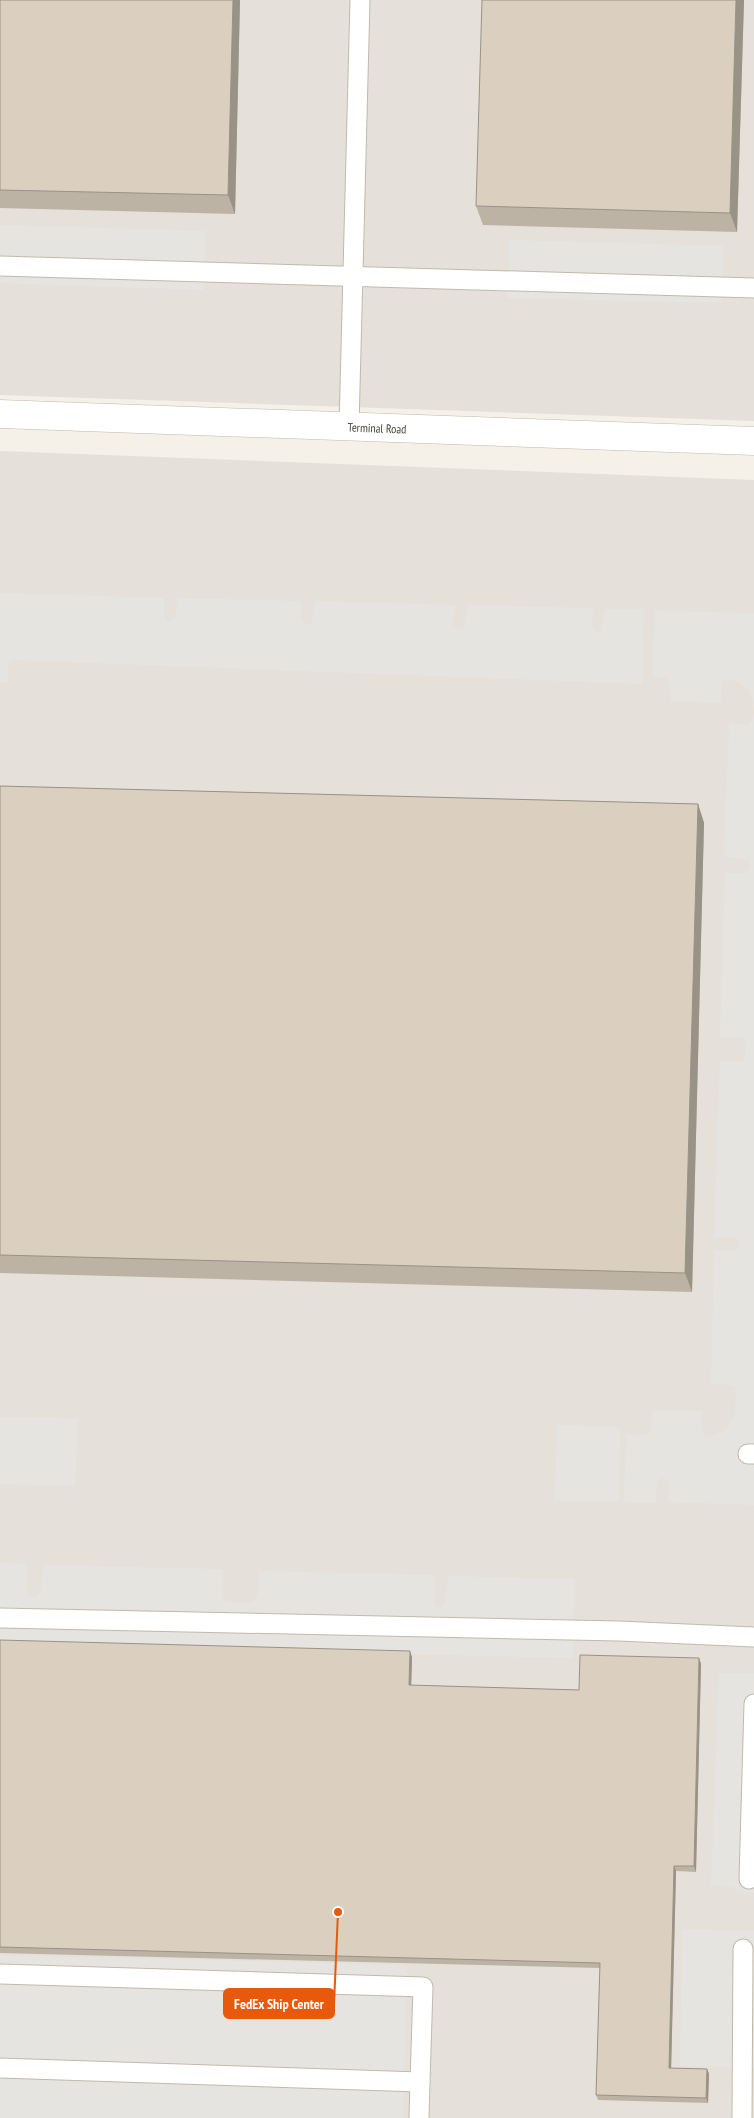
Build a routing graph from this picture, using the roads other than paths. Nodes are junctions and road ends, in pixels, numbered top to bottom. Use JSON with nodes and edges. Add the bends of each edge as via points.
{"nodes":[{"id":1,"x":360,"y":0,"type":"edge"},
{"id":2,"x":0,"y":266,"type":"edge"},
{"id":3,"x":353,"y":277,"type":"junction"},
{"id":4,"x":754,"y":288,"type":"edge"},
{"id":5,"x":0,"y":414,"type":"edge"},
{"id":6,"x":349,"y":427,"type":"junction"},
{"id":7,"x":754,"y":441,"type":"edge"},
{"id":8,"x":0,"y":1618,"type":"edge"},
{"id":9,"x":754,"y":1637,"type":"edge"},
{"id":10,"x":754,"y":1704,"type":"edge"},
{"id":11,"x":749,"y":1879,"type":"dead end"},
{"id":12,"x":743,"y":1950,"type":"dead end"},
{"id":13,"x":0,"y":1974,"type":"edge"},
{"id":14,"x":0,"y":2068,"type":"edge"},
{"id":15,"x":420,"y":2082,"type":"junction"},
{"id":16,"x":420,"y":2118,"type":"edge"},
{"id":17,"x":742,"y":2118,"type":"edge"}],
"edges":[{"from":1,"to":3,"type":"lane"},
{"from":2,"to":3,"type":"lane"},
{"from":3,"to":4,"type":"lane"},
{"from":3,"to":6,"type":"lane"},
{"from":5,"to":6,"type":"street","name":"Terminal Road"},
{"from":6,"to":7,"type":"street","name":"Terminal Road"},
{"from":8,"to":9,"type":"lane","via":[[619,1631]]},
{"from":10,"to":11,"type":"lane"},
{"from":12,"to":17,"type":"lane"},
{"from":13,"to":15,"type":"lane","via":[[423,1987]]},
{"from":14,"to":15,"type":"lane"},
{"from":15,"to":16,"type":"lane"}]}
